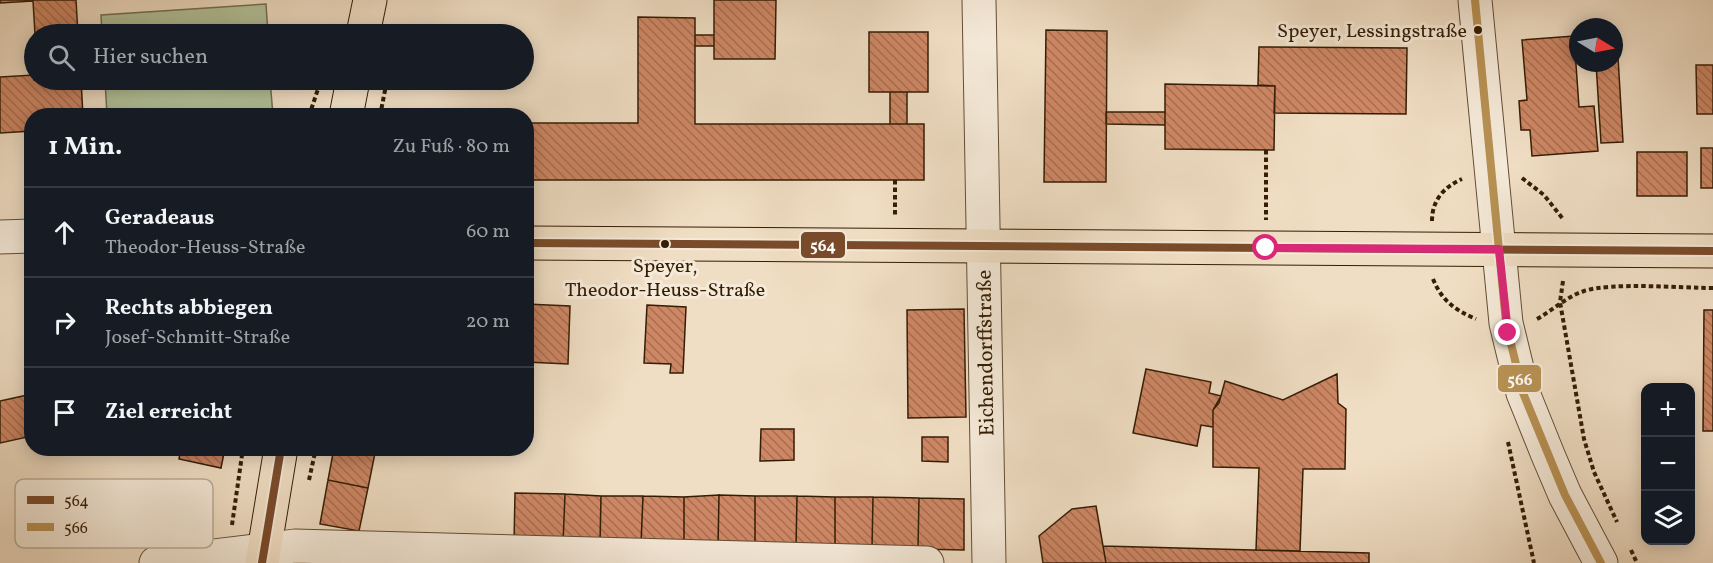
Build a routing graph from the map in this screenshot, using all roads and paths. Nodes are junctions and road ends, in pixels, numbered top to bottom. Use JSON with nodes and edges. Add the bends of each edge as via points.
{"nodes":[{"id":1,"x":370,"y":0,"type":"edge"},
{"id":2,"x":979,"y":0,"type":"edge"},
{"id":3,"x":1475,"y":0,"type":"edge"},
{"id":4,"x":365,"y":24,"type":"edge"},
{"id":5,"x":318,"y":90,"type":"edge"},
{"id":6,"x":351,"y":90,"type":"edge"},
{"id":7,"x":385,"y":90,"type":"edge"},
{"id":8,"x":312,"y":108,"type":"edge"},
{"id":9,"x":348,"y":108,"type":"edge"},
{"id":10,"x":382,"y":108,"type":"edge"},
{"id":11,"x":1266,"y":150,"type":"dead end"},
{"id":12,"x":1464,"y":178,"type":"dead end"},
{"id":13,"x":1522,"y":178,"type":"dead end"},
{"id":14,"x":1432,"y":217,"type":"dead end"},
{"id":15,"x":1563,"y":218,"type":"dead end"},
{"id":16,"x":1266,"y":220,"type":"dead end"},
{"id":17,"x":24,"y":236,"type":"edge"},
{"id":18,"x":0,"y":237,"type":"edge"},
{"id":19,"x":534,"y":243,"type":"edge"},
{"id":20,"x":982,"y":246,"type":"junction"},
{"id":21,"x":1499,"y":249,"type":"junction"},
{"id":22,"x":1713,"y":251,"type":"edge"},
{"id":23,"x":1432,"y":277,"type":"dead end"},
{"id":24,"x":1713,"y":288,"type":"edge"},
{"id":25,"x":1481,"y":321,"type":"dead end"},
{"id":26,"x":242,"y":456,"type":"edge"},
{"id":27,"x":280,"y":456,"type":"edge"},
{"id":28,"x":1618,"y":526,"type":"dead end"},
{"id":29,"x":1626,"y":542,"type":"dead end"},
{"id":30,"x":227,"y":555,"type":"junction"},
{"id":31,"x":263,"y":557,"type":"edge"},
{"id":32,"x":162,"y":562,"type":"edge"},
{"id":33,"x":927,"y":563,"type":"edge"},
{"id":34,"x":988,"y":563,"type":"edge"},
{"id":35,"x":1602,"y":563,"type":"edge"},
{"id":36,"x":1638,"y":563,"type":"edge"}],
"edges":[{"from":1,"to":4,"type":"main road"},
{"from":2,"to":20,"type":"street","name":"Eichendorffstraße"},
{"from":3,"to":21,"type":"street"},
{"from":5,"to":8,"type":"path"},
{"from":6,"to":9,"type":"main road"},
{"from":7,"to":10,"type":"path"},
{"from":11,"to":16,"type":"path"},
{"from":12,"to":14,"type":"path","via":[[1446,186]]},
{"from":13,"to":15,"type":"path","via":[[1544,195]]},
{"from":17,"to":18,"type":"street"},
{"from":19,"to":20,"type":"main road"},
{"from":20,"to":21,"type":"main road"},
{"from":20,"to":34,"type":"street","name":"Eichendorffstraße"},
{"from":21,"to":22,"type":"main road"},
{"from":21,"to":35,"type":"street","via":[[1506,323],[1523,393],[1565,495]]},
{"from":23,"to":25,"type":"path","via":[[1440,295],[1456,310]]},
{"from":24,"to":28,"type":"path","via":[[1585,290],[1560,302],[1584,439]]},
{"from":26,"to":30,"type":"path"},
{"from":27,"to":31,"type":"main road"},
{"from":29,"to":36,"type":"path"},
{"from":30,"to":31,"type":"street"},
{"from":30,"to":32,"type":"street"},
{"from":31,"to":33,"type":"street","via":[[304,546]]}]}
